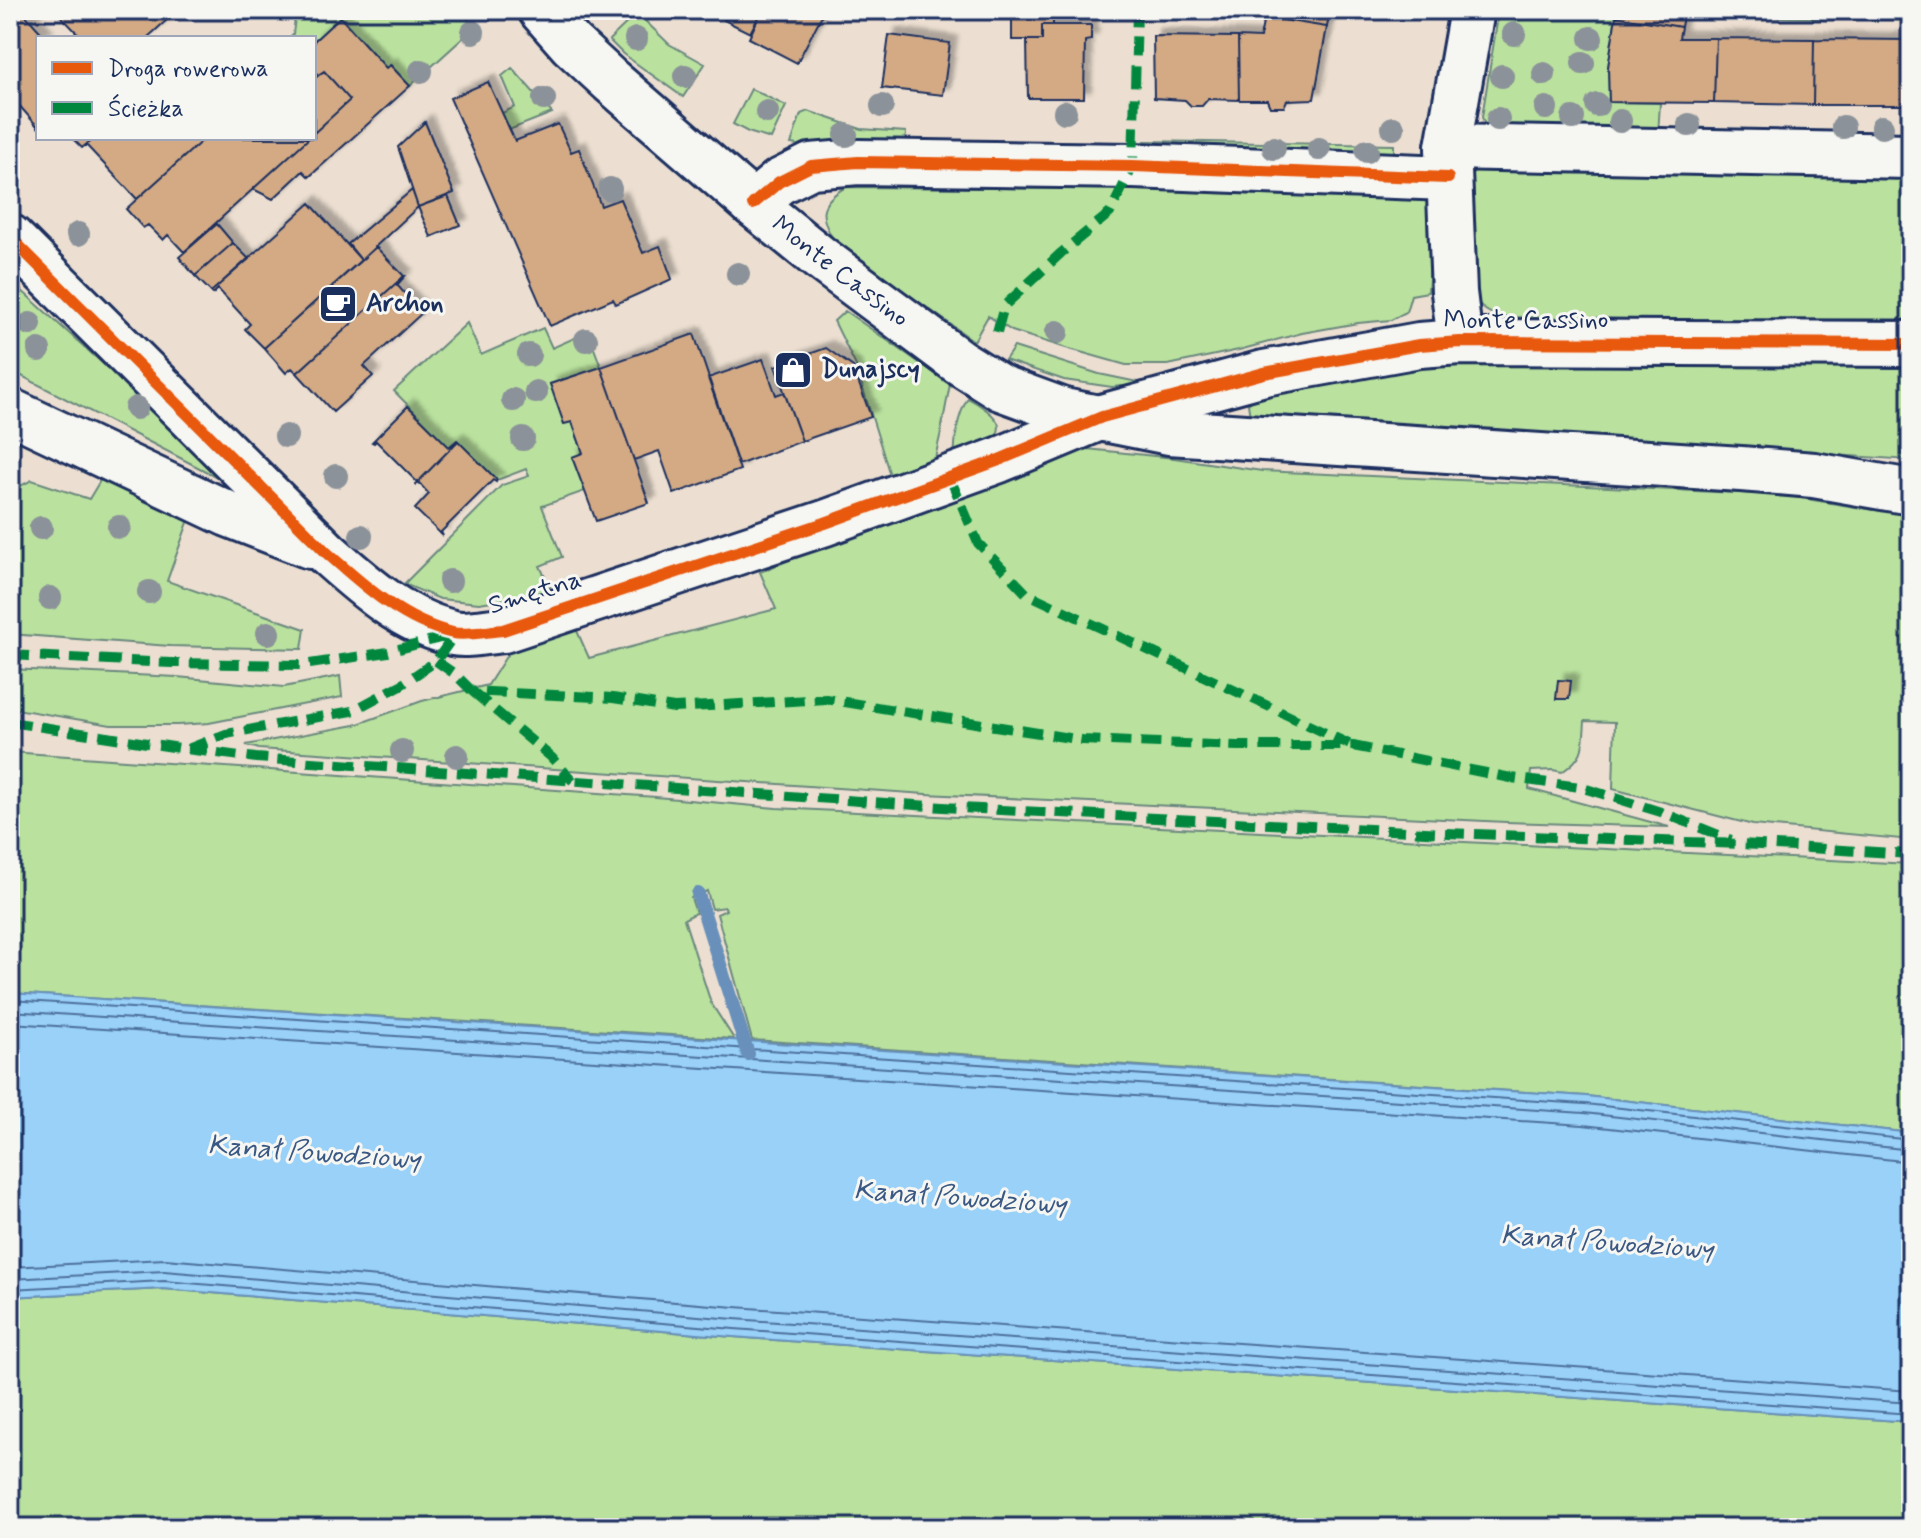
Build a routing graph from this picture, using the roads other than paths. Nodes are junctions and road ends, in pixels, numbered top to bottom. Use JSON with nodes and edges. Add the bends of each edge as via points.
{"nodes":[{"id":1,"x":541,"y":10,"type":"edge"},
{"id":2,"x":1472,"y":10,"type":"edge"},
{"id":3,"x":1911,"y":156,"type":"edge"},
{"id":4,"x":1448,"y":163,"type":"junction"},
{"id":5,"x":753,"y":204,"type":"junction"},
{"id":6,"x":10,"y":237,"type":"edge"},
{"id":7,"x":1460,"y":342,"type":"junction"},
{"id":8,"x":1911,"y":344,"type":"edge"},
{"id":9,"x":10,"y":411,"type":"edge"},
{"id":10,"x":1102,"y":417,"type":"junction"},
{"id":11,"x":1911,"y":492,"type":"edge"},
{"id":12,"x":327,"y":553,"type":"junction"}],
"edges":[{"from":1,"to":5,"type":"street","name":"Monte Cassino","via":[[611,81]]},
{"from":2,"to":4,"type":"street"},
{"from":3,"to":4,"type":"street"},
{"from":4,"to":5,"type":"street","via":[[858,162],[811,166],[779,182]]},
{"from":4,"to":7,"type":"street"},
{"from":5,"to":10,"type":"street","name":"Monte Cassino","via":[[1001,388],[1064,411]]},
{"from":6,"to":12,"type":"street","name":"Smętna"},
{"from":7,"to":8,"type":"street","name":"Monte Cassino"},
{"from":7,"to":10,"type":"street","name":"Monte Cassino","via":[[1264,373]]},
{"from":9,"to":12,"type":"street","via":[[228,514]]},
{"from":10,"to":11,"type":"street","name":"Monte Cassino","via":[[1169,432],[1741,469]]},
{"from":10,"to":12,"type":"street","name":"Smętna","via":[[825,523],[503,630],[455,634],[410,618]]}]}
